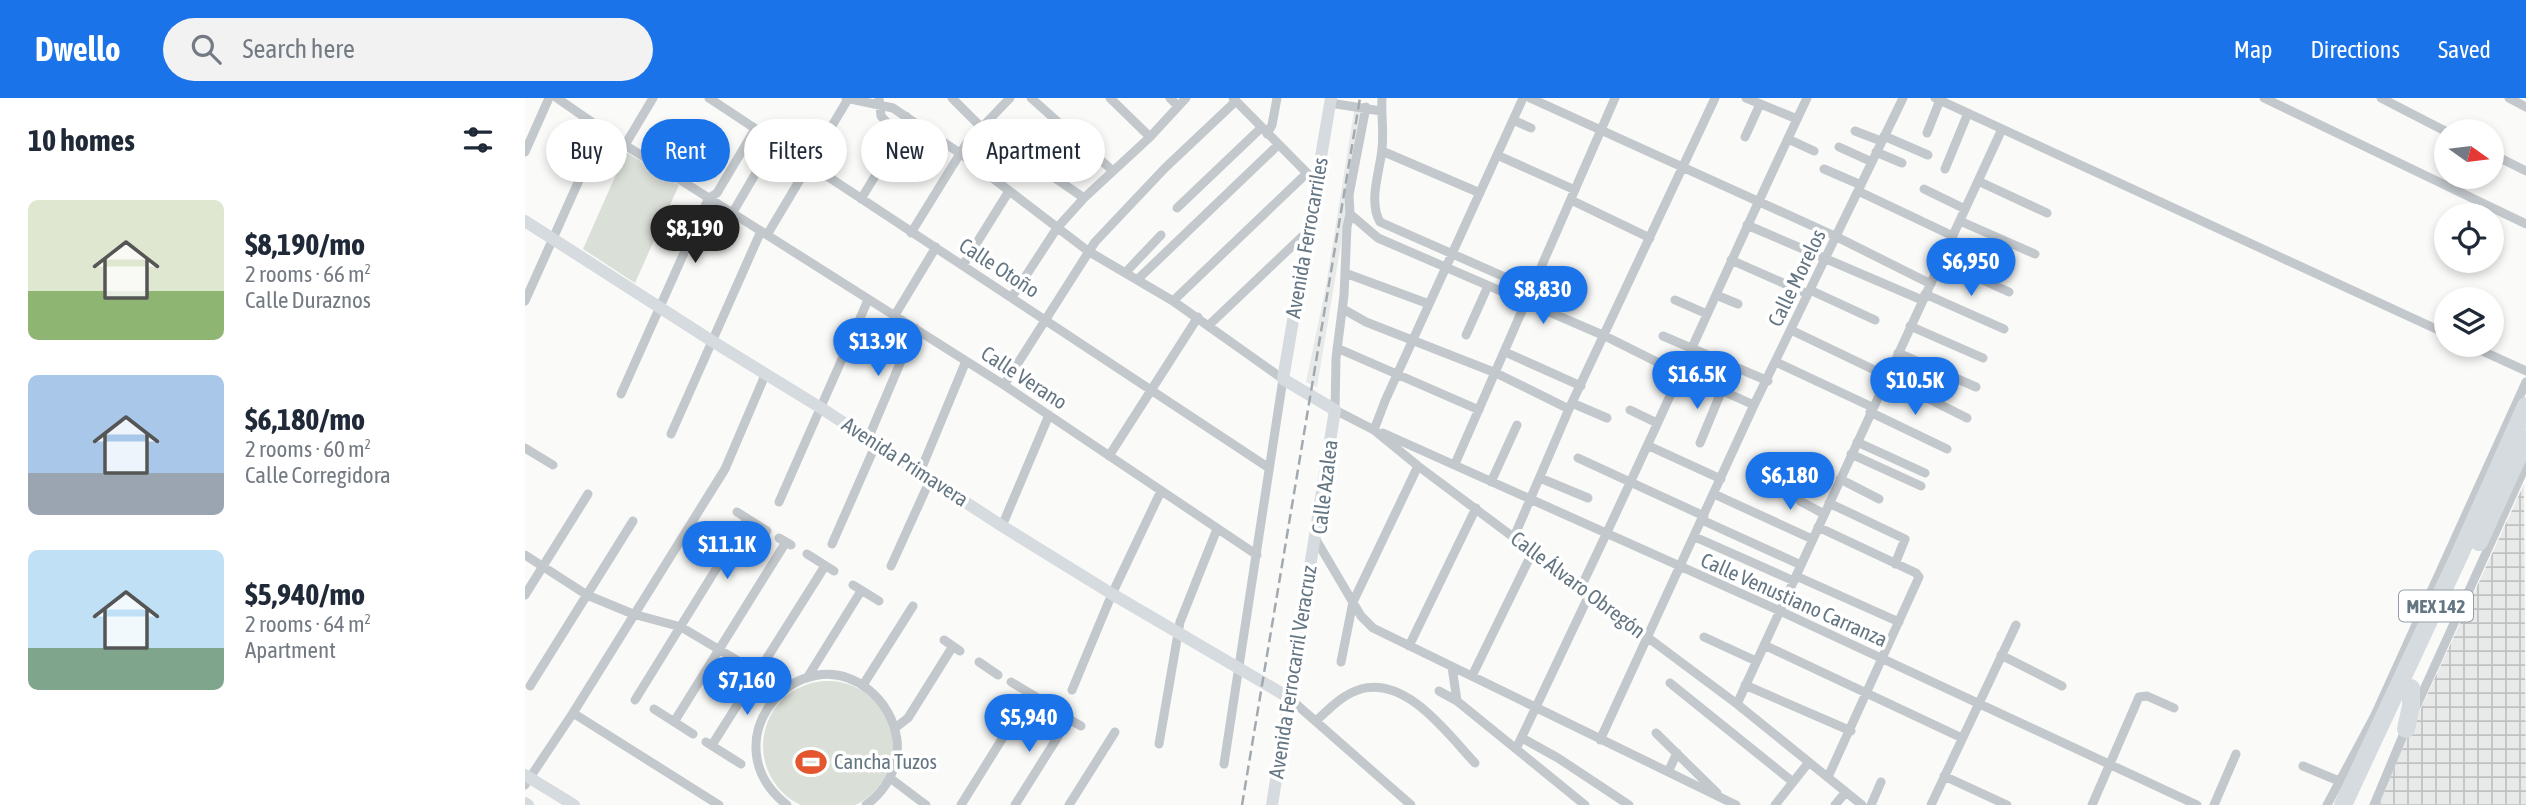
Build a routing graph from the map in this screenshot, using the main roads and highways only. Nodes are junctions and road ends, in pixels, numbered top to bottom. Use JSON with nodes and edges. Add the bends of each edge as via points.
{"nodes":[{"id":1,"x":2526,"y":406,"type":"edge"},
{"id":2,"x":2526,"y":439,"type":"edge"},
{"id":3,"x":2411,"y":688,"type":"junction"},
{"id":4,"x":2406,"y":729,"type":"road end"},
{"id":5,"x":2347,"y":781,"type":"junction"},
{"id":6,"x":2329,"y":805,"type":"edge"},
{"id":7,"x":2343,"y":805,"type":"edge"},
{"id":8,"x":2356,"y":805,"type":"edge"}],
"edges":[{"from":1,"to":5,"type":"highway","number":"MEX 142","via":[[2460,554]]},
{"from":2,"to":3,"type":"highway","number":"MEX 142"},
{"from":3,"to":4,"type":"highway"},
{"from":3,"to":8,"type":"highway","number":"MEX 142"},
{"from":5,"to":6,"type":"highway"},
{"from":5,"to":7,"type":"highway","number":"MEX 142"}]}
